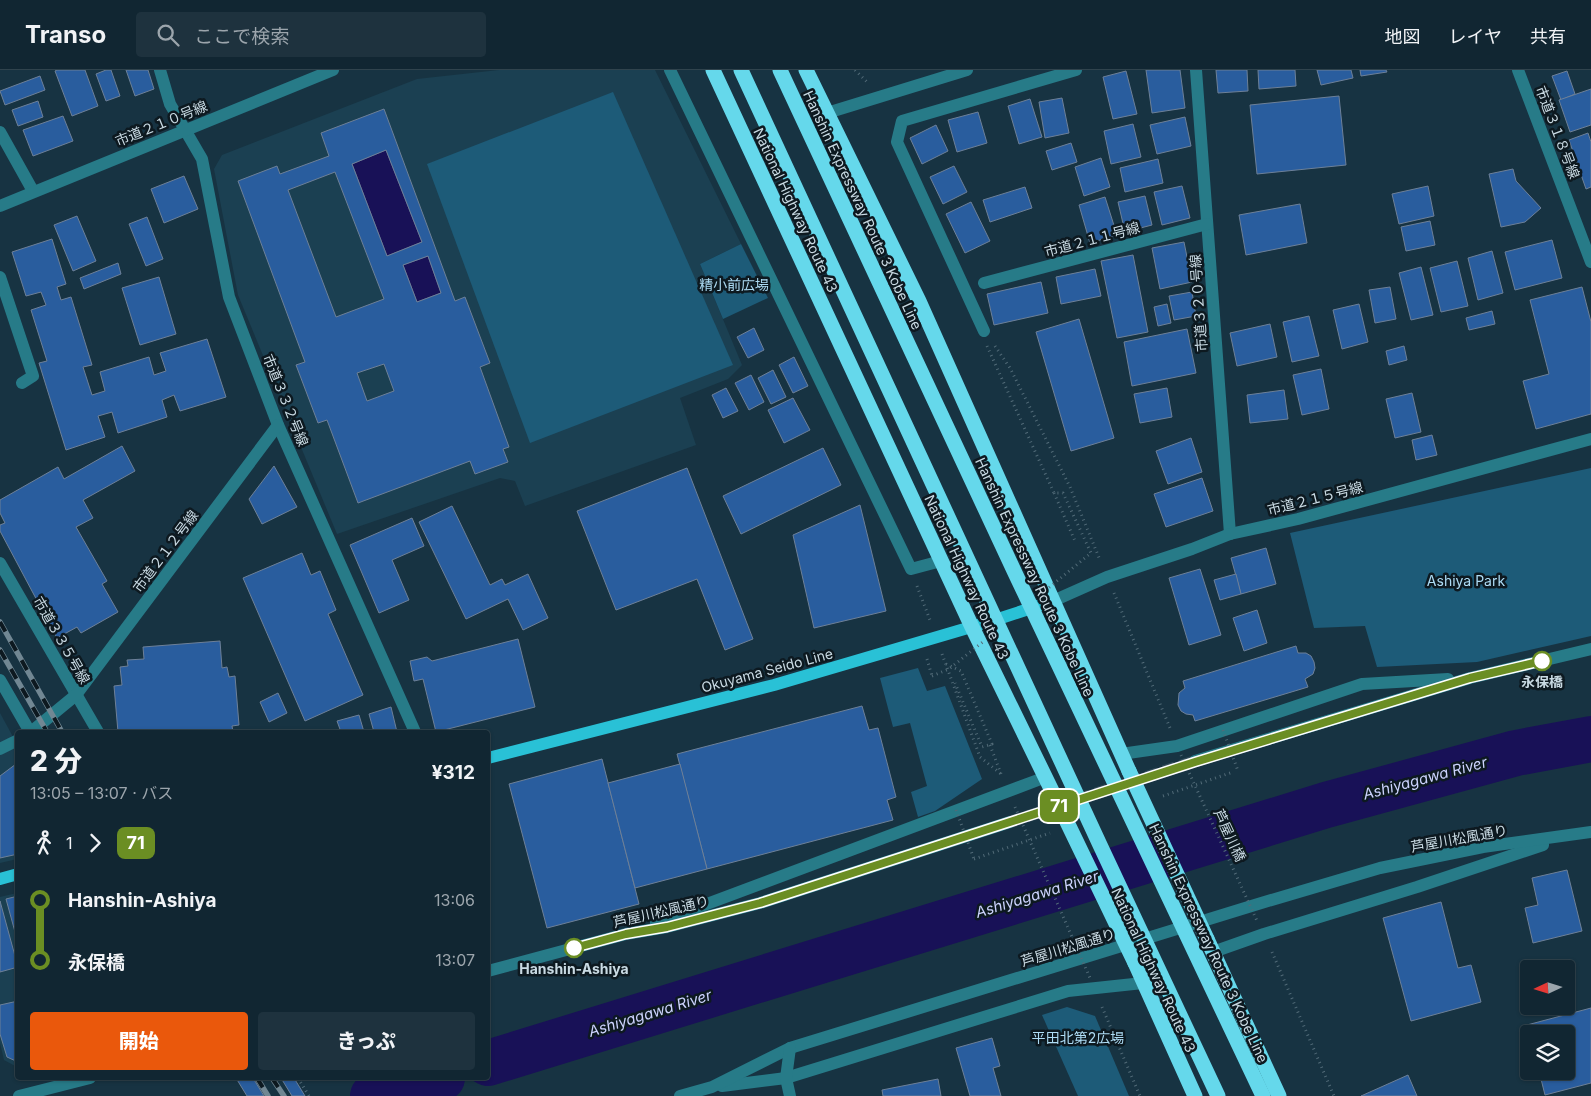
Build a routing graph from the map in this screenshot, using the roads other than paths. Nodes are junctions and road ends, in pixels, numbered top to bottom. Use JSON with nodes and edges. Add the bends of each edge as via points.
{"nodes":[{"id":1,"x":160,"y":70,"type":"edge"},
{"id":2,"x":334,"y":70,"type":"edge"},
{"id":3,"x":670,"y":70,"type":"edge"},
{"id":4,"x":713,"y":70,"type":"edge"},
{"id":5,"x":740,"y":70,"type":"edge"},
{"id":6,"x":780,"y":70,"type":"edge"},
{"id":7,"x":806,"y":70,"type":"edge"},
{"id":8,"x":1076,"y":70,"type":"edge"},
{"id":9,"x":1196,"y":70,"type":"edge"},
{"id":10,"x":1518,"y":70,"type":"edge"},
{"id":11,"x":962,"y":71,"type":"edge"},
{"id":12,"x":827,"y":113,"type":"junction"},
{"id":13,"x":186,"y":129,"type":"junction"},
{"id":14,"x":0,"y":132,"type":"edge"},
{"id":15,"x":33,"y":192,"type":"junction"},
{"id":16,"x":0,"y":206,"type":"edge"},
{"id":17,"x":1207,"y":224,"type":"junction"},
{"id":18,"x":1591,"y":262,"type":"edge"},
{"id":19,"x":0,"y":277,"type":"edge"},
{"id":20,"x":984,"y":283,"type":"dead end"},
{"id":21,"x":984,"y":331,"type":"road end"},
{"id":22,"x":22,"y":384,"type":"dead end"},
{"id":23,"x":278,"y":425,"type":"junction"},
{"id":24,"x":1591,"y":439,"type":"edge"},
{"id":25,"x":1230,"y":534,"type":"junction"},
{"id":26,"x":942,"y":561,"type":"junction"},
{"id":27,"x":0,"y":563,"type":"edge"},
{"id":28,"x":1046,"y":598,"type":"junction"},
{"id":29,"x":972,"y":627,"type":"junction"},
{"id":30,"x":1591,"y":649,"type":"edge"},
{"id":31,"x":1470,"y":678,"type":"junction"},
{"id":32,"x":0,"y":680,"type":"edge"},
{"id":33,"x":76,"y":695,"type":"junction"},
{"id":34,"x":29,"y":730,"type":"edge"},
{"id":35,"x":32,"y":730,"type":"edge"},
{"id":36,"x":97,"y":730,"type":"edge"},
{"id":37,"x":414,"y":730,"type":"edge"},
{"id":38,"x":15,"y":742,"type":"edge"},
{"id":39,"x":0,"y":749,"type":"edge"},
{"id":40,"x":1121,"y":754,"type":"junction"},
{"id":41,"x":490,"y":757,"type":"edge"},
{"id":42,"x":1195,"y":762,"type":"tunnel mouth"},
{"id":43,"x":1046,"y":776,"type":"junction"},
{"id":44,"x":1010,"y":822,"type":"tunnel mouth"},
{"id":45,"x":1591,"y":832,"type":"edge"},
{"id":46,"x":1571,"y":835,"type":"junction"},
{"id":47,"x":15,"y":875,"type":"edge"},
{"id":48,"x":0,"y":879,"type":"edge"},
{"id":49,"x":626,"y":934,"type":"junction"},
{"id":50,"x":1210,"y":946,"type":"junction"},
{"id":51,"x":490,"y":970,"type":"edge"},
{"id":52,"x":1143,"y":983,"type":"junction"},
{"id":53,"x":790,"y":1048,"type":"junction"},
{"id":54,"x":786,"y":1078,"type":"junction"},
{"id":55,"x":82,"y":1080,"type":"edge"},
{"id":56,"x":712,"y":1087,"type":"junction"},
{"id":57,"x":19,"y":1096,"type":"edge"},
{"id":58,"x":680,"y":1096,"type":"edge"},
{"id":59,"x":790,"y":1096,"type":"edge"},
{"id":60,"x":1195,"y":1096,"type":"edge"},
{"id":61,"x":1218,"y":1096,"type":"edge"},
{"id":62,"x":1263,"y":1096,"type":"edge"},
{"id":63,"x":1279,"y":1096,"type":"edge"}],
"edges":[{"from":1,"to":13,"type":"street","name":"市道３３２号線","via":[[170,104]]},
{"from":2,"to":13,"type":"street","name":"市道２１０号線"},
{"from":3,"to":26,"type":"street","via":[[911,569]]},
{"from":4,"to":26,"type":"highway","name":"National Highway Route 43"},
{"from":5,"to":61,"type":"highway","bridge":true},
{"from":6,"to":62,"type":"highway","name":"Hanshin Expressway Route 3 Kobe Line","bridge":true},
{"from":7,"to":12,"type":"highway"},
{"from":8,"to":21,"type":"street","via":[[902,121],[897,142]]},
{"from":9,"to":17,"type":"street","name":"市道３２０号線"},
{"from":10,"to":18,"type":"street","name":"市道３１８号線"},
{"from":11,"to":12,"type":"street"},
{"from":12,"to":28,"type":"highway","via":[[918,301]]},
{"from":13,"to":15,"type":"street","name":"市道２１０号線"},
{"from":13,"to":23,"type":"street","name":"市道３３２号線","via":[[202,159],[230,296]]},
{"from":14,"to":15,"type":"street"},
{"from":15,"to":16,"type":"street","name":"市道２１０号線"},
{"from":17,"to":20,"type":"street","name":"市道２１１号線"},
{"from":17,"to":25,"type":"street","name":"市道３２０号線"},
{"from":19,"to":22,"type":"street","via":[[33,376]]},
{"from":23,"to":33,"type":"street","name":"市道２１２号線"},
{"from":23,"to":37,"type":"street","name":"市道３３２号線"},
{"from":24,"to":25,"type":"street","name":"市道２１５号線","via":[[1298,519]]},
{"from":25,"to":28,"type":"street","name":"市道２１５号線"},
{"from":26,"to":29,"type":"highway","name":"National Highway Route 43"},
{"from":27,"to":33,"type":"street","name":"市道３３５号線"},
{"from":28,"to":29,"type":"main road","name":"Okuyama Seido Line"},
{"from":28,"to":40,"type":"highway"},
{"from":29,"to":41,"type":"main road","name":"Okuyama Seido Line","via":[[774,685]]},
{"from":29,"to":43,"type":"highway","name":"National Highway Route 43"},
{"from":30,"to":31,"type":"street"},
{"from":31,"to":40,"type":"street","via":[[1362,684],[1223,730],[1179,751]]},
{"from":31,"to":42,"type":"street"},
{"from":32,"to":34,"type":"street"},
{"from":33,"to":35,"type":"street","name":"市道２１２号線"},
{"from":33,"to":36,"type":"street","name":"市道３３５号線"},
{"from":38,"to":39,"type":"street"},
{"from":40,"to":50,"type":"highway","bridge":true},
{"from":43,"to":49,"type":"street"},
{"from":43,"to":52,"type":"highway","name":"National Highway Route 43","bridge":true},
{"from":44,"to":49,"type":"street","name":"芦屋川松風通り","via":[[760,903]]},
{"from":45,"to":46,"type":"street","name":"芦屋川松風通り"},
{"from":46,"to":50,"type":"street","via":[[1417,887],[1261,928]]},
{"from":46,"to":53,"type":"street","name":"芦屋川松風通り","via":[[1483,847],[1380,868]]},
{"from":47,"to":48,"type":"main road"},
{"from":49,"to":51,"type":"street","name":"芦屋川松風通り"},
{"from":50,"to":63,"type":"highway"},
{"from":52,"to":54,"type":"street","via":[[1092,983]]},
{"from":52,"to":60,"type":"highway","name":"National Highway Route 43"},
{"from":53,"to":54,"type":"street"},
{"from":53,"to":56,"type":"street","name":"芦屋川松風通り"},
{"from":54,"to":56,"type":"street"},
{"from":54,"to":59,"type":"street"},
{"from":55,"to":57,"type":"street"},
{"from":56,"to":58,"type":"street","name":"芦屋川松風通り"}]}
